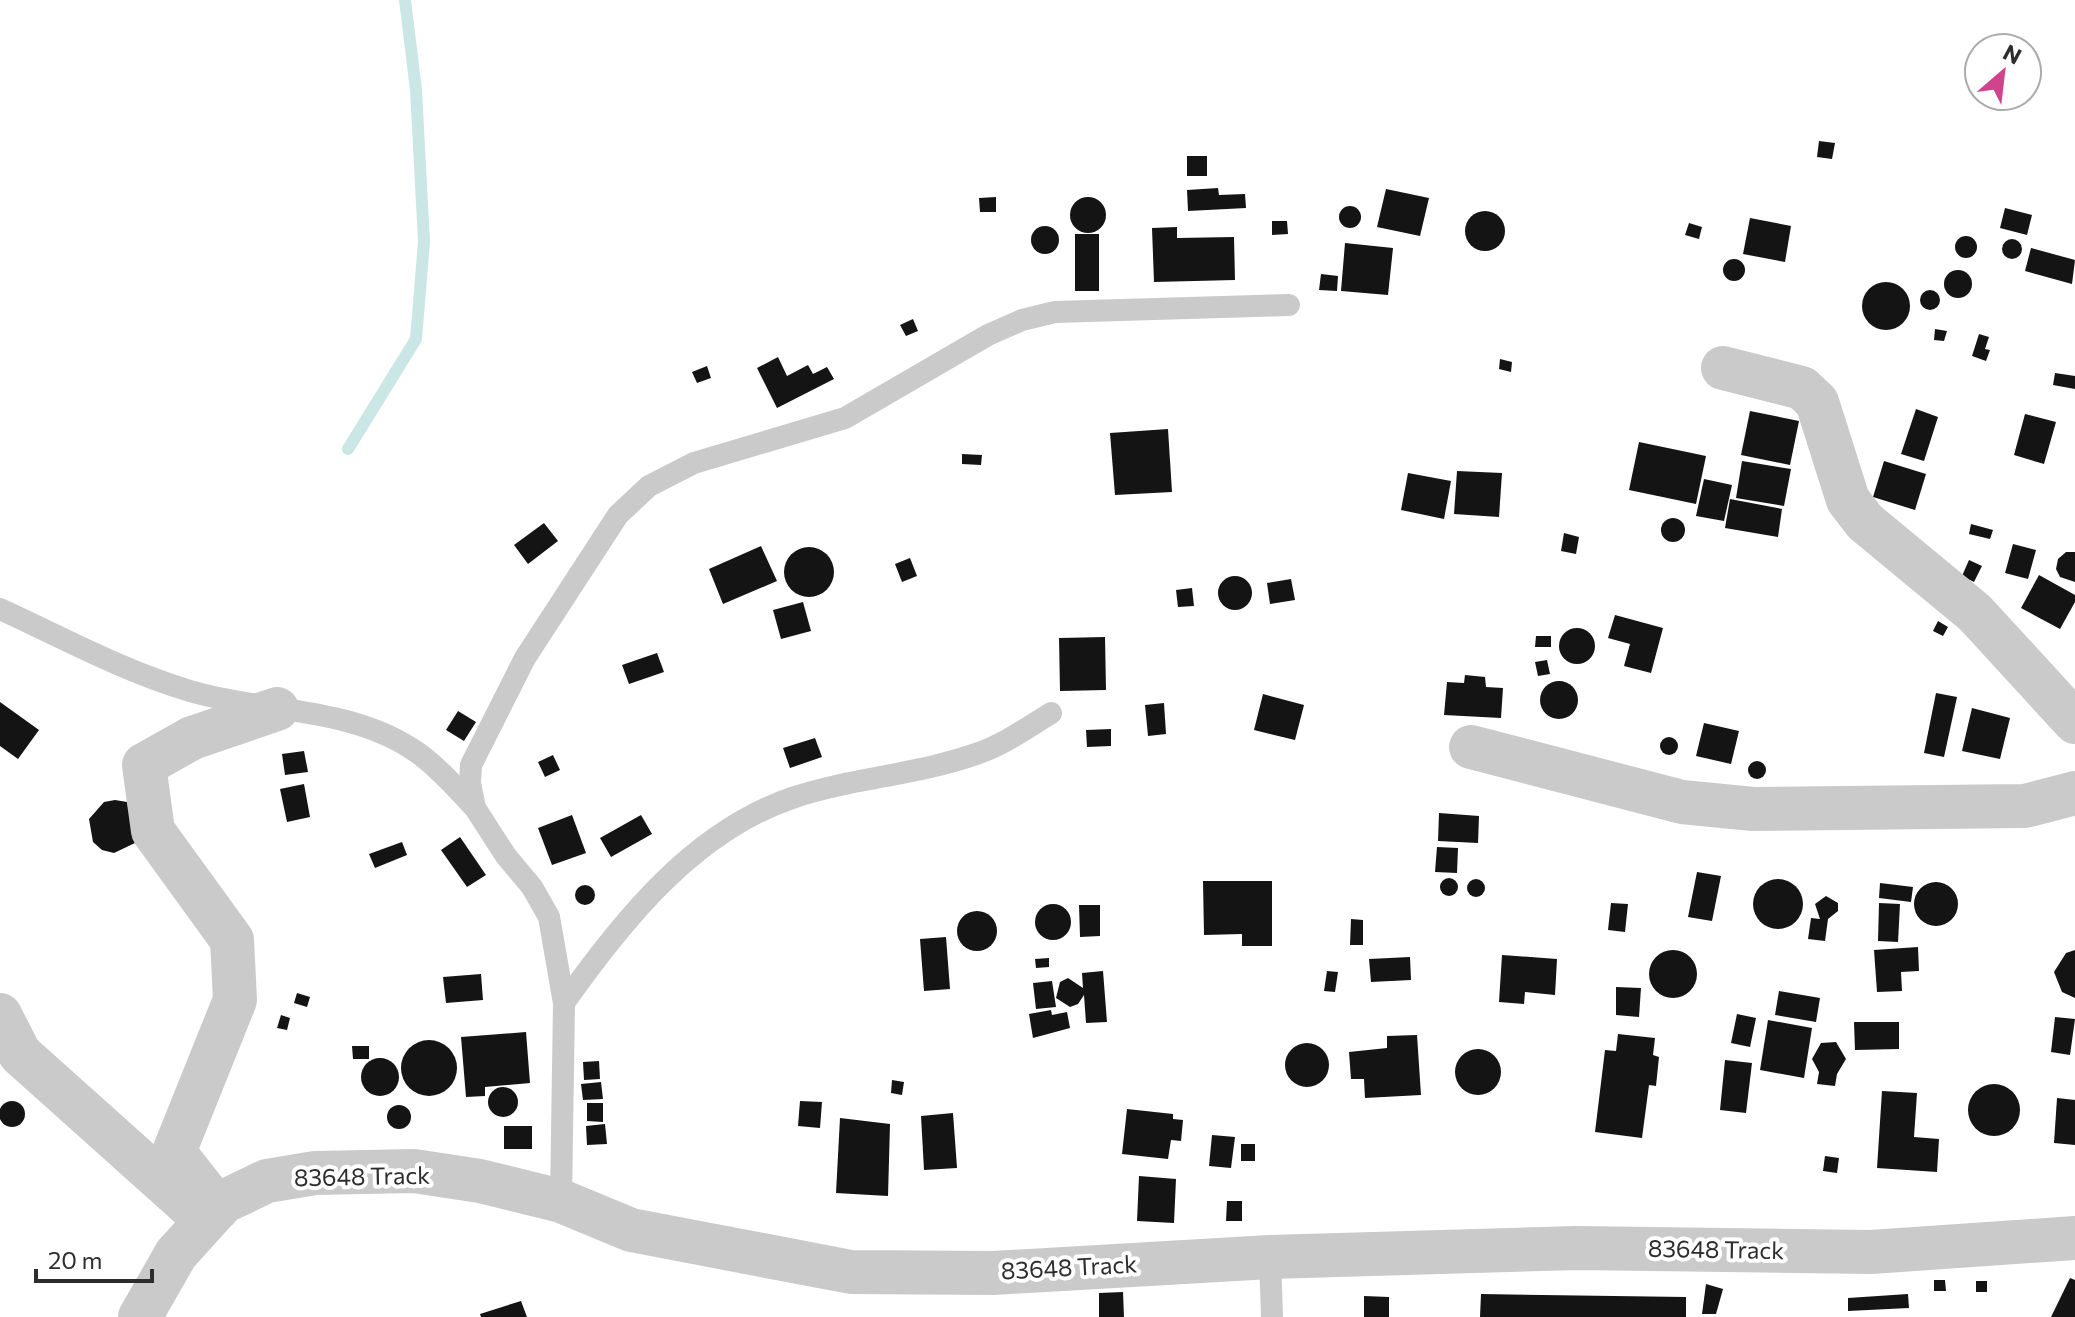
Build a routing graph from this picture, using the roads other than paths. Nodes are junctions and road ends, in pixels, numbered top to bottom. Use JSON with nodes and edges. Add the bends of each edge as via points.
{"nodes":[{"id":1,"x":1289,"y":305,"type":"dead end"},
{"id":2,"x":1723,"y":368,"type":"dead end"},
{"id":3,"x":0,"y":609,"type":"edge"},
{"id":4,"x":277,"y":709,"type":"junction"},
{"id":5,"x":1051,"y":713,"type":"dead end"},
{"id":6,"x":2075,"y":722,"type":"edge"},
{"id":7,"x":1471,"y":747,"type":"dead end"},
{"id":8,"x":2075,"y":793,"type":"edge"},
{"id":9,"x":475,"y":808,"type":"junction"},
{"id":10,"x":564,"y":1003,"type":"junction"},
{"id":11,"x":0,"y":1015,"type":"edge"},
{"id":12,"x":561,"y":1201,"type":"junction"},
{"id":13,"x":212,"y":1214,"type":"junction"},
{"id":14,"x":2075,"y":1238,"type":"edge"},
{"id":15,"x":1270,"y":1257,"type":"junction"},
{"id":16,"x":140,"y":1317,"type":"edge"},
{"id":17,"x":1272,"y":1317,"type":"edge"}],
"edges":[{"from":1,"to":9,"type":"lane","via":[[1055,312],[1022,320],[845,418],[694,463],[649,486],[618,515],[496,710],[471,765]]},
{"from":2,"to":6,"type":"street","via":[[1802,388],[1817,402],[1848,500],[1865,522],[1975,613]]},
{"from":3,"to":4,"type":"lane","via":[[143,676]]},
{"from":4,"to":9,"type":"lane","via":[[393,739],[418,753]]},
{"from":4,"to":13,"type":"street","via":[[192,738],[144,765],[153,831],[232,940],[235,1000],[174,1152]]},
{"from":5,"to":10,"type":"lane","via":[[977,754],[792,798],[746,819],[710,841],[625,919]]},
{"from":7,"to":8,"type":"street","via":[[1682,802],[1753,809],[2025,806]]},
{"from":9,"to":10,"type":"lane","via":[[549,917]]},
{"from":10,"to":12,"type":"lane"},
{"from":11,"to":13,"type":"street","via":[[20,1054]]},
{"from":12,"to":13,"type":"street","name":"83648 Track","via":[[414,1171],[315,1173],[267,1181],[223,1202]]},
{"from":12,"to":15,"type":"street","name":"83648 Track","via":[[631,1230],[851,1272],[993,1273]]},
{"from":13,"to":16,"type":"street","name":"83648 Track","via":[[176,1254]]},
{"from":14,"to":15,"type":"street","name":"83648 Track","via":[[1871,1252],[1577,1248]]},
{"from":15,"to":17,"type":"lane"}]}
